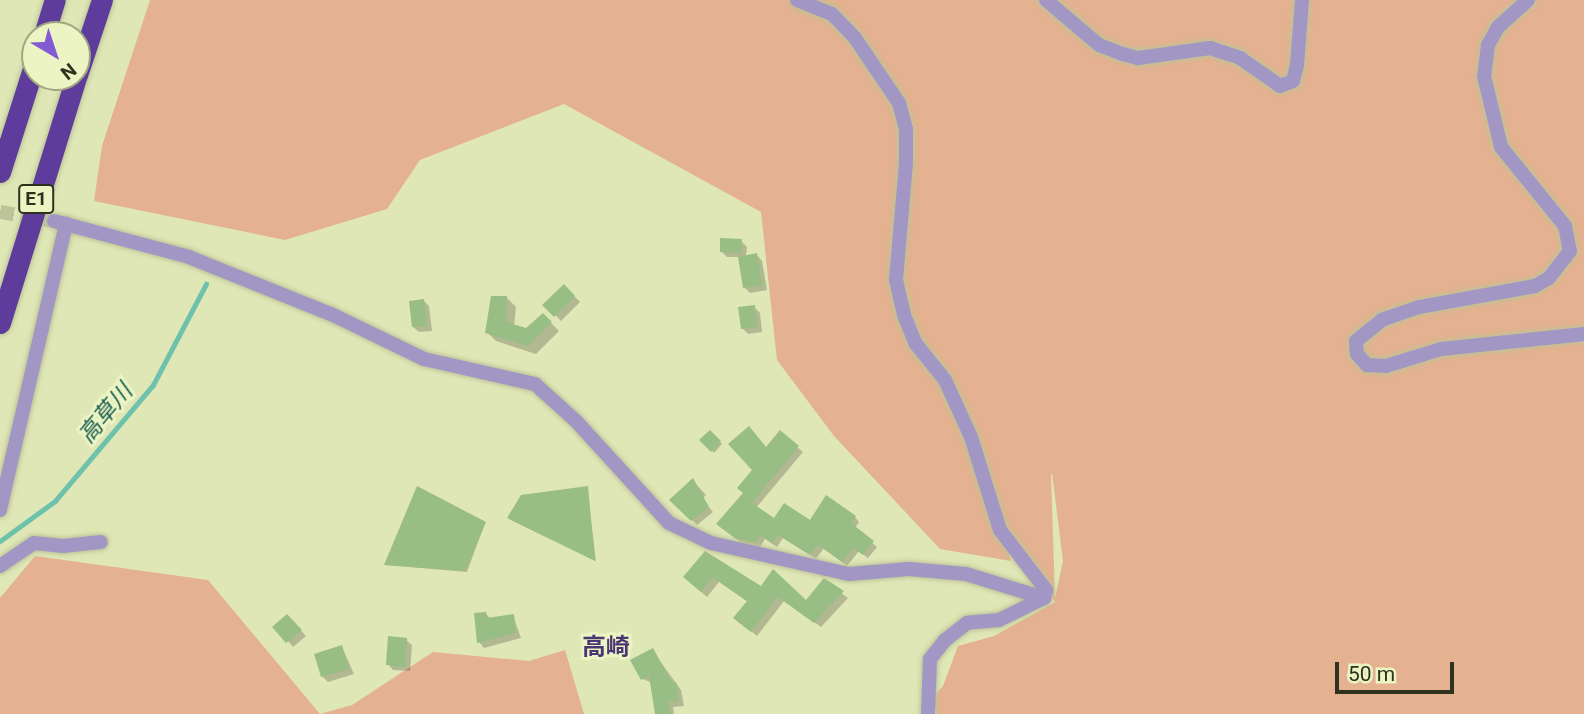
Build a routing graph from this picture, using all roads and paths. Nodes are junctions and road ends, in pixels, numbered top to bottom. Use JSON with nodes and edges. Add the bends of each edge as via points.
{"nodes":[{"id":1,"x":55,"y":0,"type":"edge"},
{"id":2,"x":102,"y":0,"type":"edge"},
{"id":3,"x":797,"y":0,"type":"edge"},
{"id":4,"x":1046,"y":0,"type":"edge"},
{"id":5,"x":1302,"y":0,"type":"edge"},
{"id":6,"x":1528,"y":0,"type":"edge"},
{"id":7,"x":48,"y":21,"type":"edge"},
{"id":8,"x":91,"y":33,"type":"edge"},
{"id":9,"x":26,"y":91,"type":"edge"},
{"id":10,"x":72,"y":91,"type":"edge"},
{"id":11,"x":0,"y":172,"type":"edge"},
{"id":12,"x":0,"y":323,"type":"edge"},
{"id":13,"x":1584,"y":334,"type":"edge"},
{"id":14,"x":0,"y":510,"type":"edge"},
{"id":15,"x":101,"y":542,"type":"dead end"},
{"id":16,"x":0,"y":566,"type":"edge"},
{"id":17,"x":1044,"y":598,"type":"junction"},
{"id":18,"x":928,"y":714,"type":"edge"}],
"edges":[{"from":1,"to":7,"type":"highway"},
{"from":2,"to":8,"type":"highway","number":"E1"},
{"from":3,"to":17,"type":"street","via":[[832,14],[855,38],[899,103],[906,129],[906,163],[896,281],[904,315],[916,344],[946,380],[966,425],[1000,530],[1046,590]]},
{"from":4,"to":5,"type":"street","via":[[1091,39],[1123,54],[1138,58],[1209,48],[1240,58],[1280,86],[1293,81]]},
{"from":6,"to":13,"type":"street","via":[[1498,27],[1489,45],[1484,76],[1502,147],[1565,226],[1570,251],[1549,278],[1535,286],[1419,307],[1381,320],[1356,341],[1357,354],[1367,365],[1386,366],[1441,349]]},
{"from":9,"to":11,"type":"highway","number":"E1"},
{"from":10,"to":12,"type":"highway","number":"E1"},
{"from":14,"to":17,"type":"street","via":[[60,223],[189,257],[331,314],[424,359],[535,384],[576,421],[668,523],[711,543],[849,574],[909,569],[966,574]]},
{"from":15,"to":16,"type":"street","via":[[34,543]]},
{"from":17,"to":18,"type":"street","via":[[999,620],[967,623],[945,640],[930,659]]}]}
